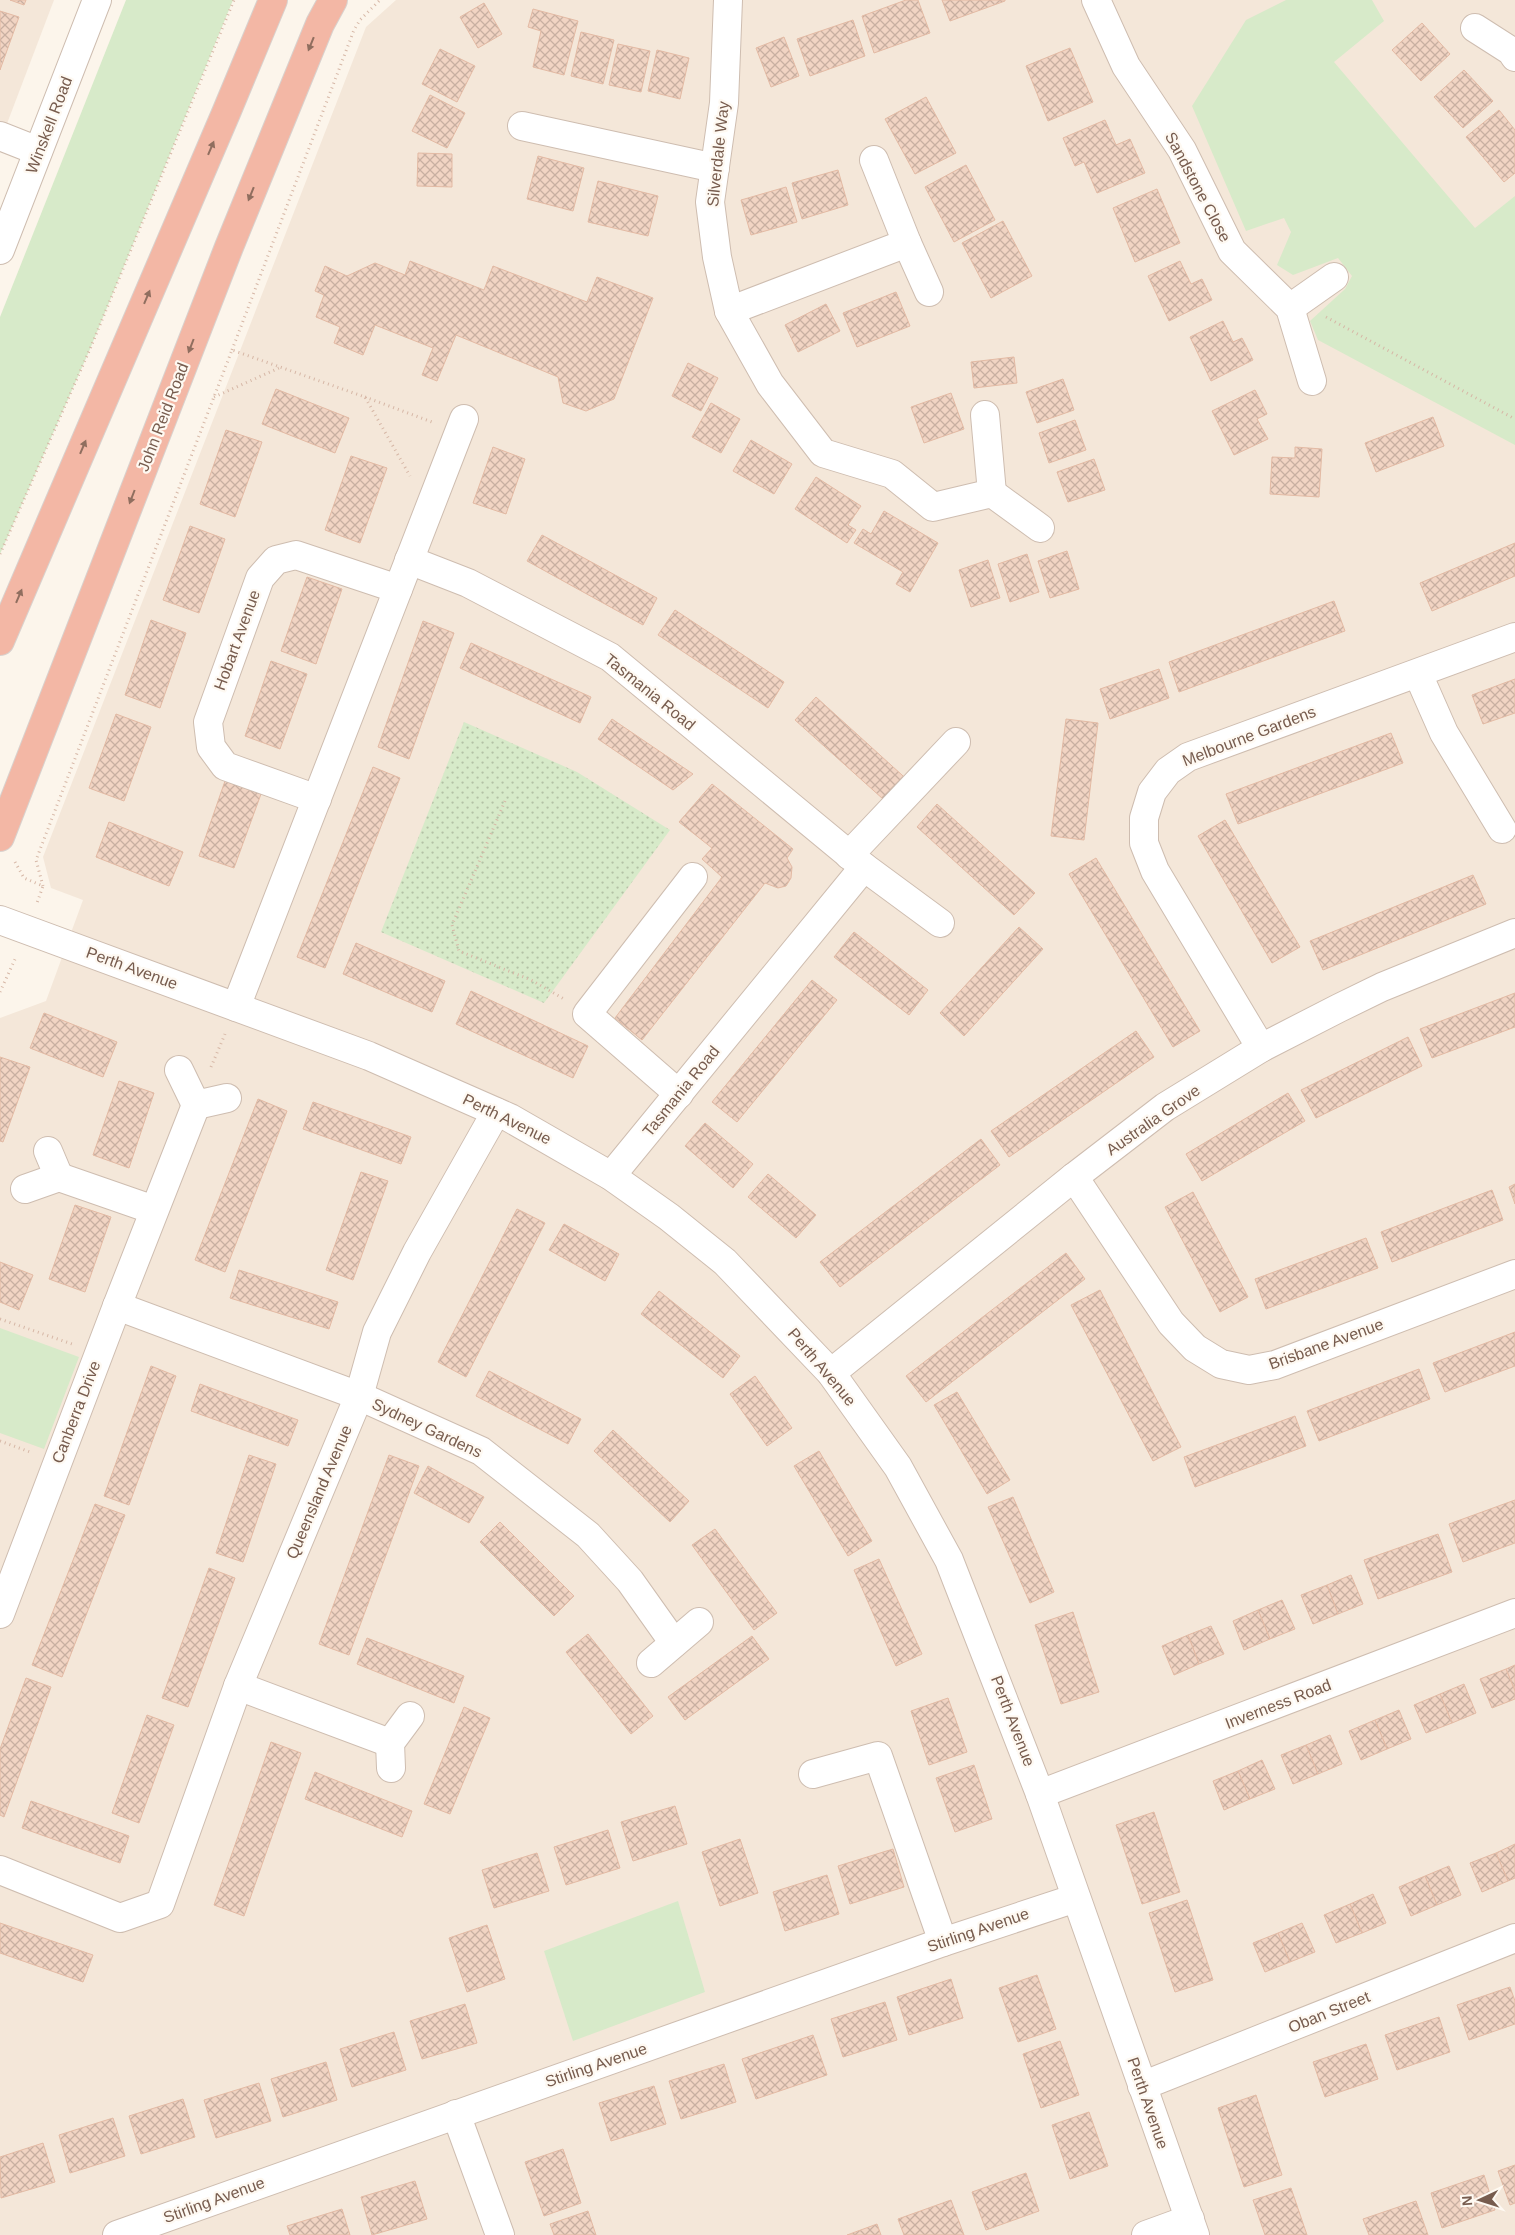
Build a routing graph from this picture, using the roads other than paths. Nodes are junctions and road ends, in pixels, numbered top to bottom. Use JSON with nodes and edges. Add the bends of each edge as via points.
{"nodes":[{"id":1,"x":97,"y":0,"type":"edge"},
{"id":2,"x":273,"y":0,"type":"edge"},
{"id":3,"x":333,"y":0,"type":"edge"},
{"id":4,"x":728,"y":0,"type":"edge"},
{"id":5,"x":1096,"y":0,"type":"edge"},
{"id":6,"x":1475,"y":28,"type":"dead end"},
{"id":7,"x":1514,"y":52,"type":"edge"},
{"id":8,"x":522,"y":126,"type":"dead end"},
{"id":9,"x":0,"y":136,"type":"edge"},
{"id":10,"x":38,"y":151,"type":"junction"},
{"id":11,"x":874,"y":160,"type":"dead end"},
{"id":12,"x":715,"y":168,"type":"junction"},
{"id":13,"x":907,"y":243,"type":"junction"},
{"id":14,"x":0,"y":250,"type":"edge"},
{"id":15,"x":1334,"y":277,"type":"dead end"},
{"id":16,"x":929,"y":292,"type":"dead end"},
{"id":17,"x":1294,"y":305,"type":"junction"},
{"id":18,"x":729,"y":311,"type":"junction"},
{"id":19,"x":1312,"y":381,"type":"dead end"},
{"id":20,"x":985,"y":415,"type":"dead end"},
{"id":21,"x":461,"y":426,"type":"road end"},
{"id":22,"x":992,"y":493,"type":"junction"},
{"id":23,"x":1040,"y":528,"type":"dead end"},
{"id":24,"x":409,"y":560,"type":"junction"},
{"id":25,"x":398,"y":589,"type":"junction"},
{"id":26,"x":1515,"y":637,"type":"edge"},
{"id":27,"x":0,"y":641,"type":"edge"},
{"id":28,"x":1418,"y":674,"type":"junction"},
{"id":29,"x":956,"y":742,"type":"dead end"},
{"id":30,"x":317,"y":799,"type":"junction"},
{"id":31,"x":1502,"y":829,"type":"dead end"},
{"id":32,"x":0,"y":837,"type":"edge"},
{"id":33,"x":857,"y":861,"type":"junction"},
{"id":34,"x":693,"y":877,"type":"dead end"},
{"id":35,"x":0,"y":920,"type":"edge"},
{"id":36,"x":940,"y":923,"type":"dead end"},
{"id":37,"x":1515,"y":932,"type":"edge"},
{"id":38,"x":236,"y":1007,"type":"junction"},
{"id":39,"x":1261,"y":1048,"type":"junction"},
{"id":40,"x":179,"y":1070,"type":"dead end"},
{"id":41,"x":679,"y":1094,"type":"junction"},
{"id":42,"x":227,"y":1098,"type":"dead end"},
{"id":43,"x":196,"y":1105,"type":"junction"},
{"id":44,"x":496,"y":1112,"type":"junction"},
{"id":45,"x":48,"y":1151,"type":"dead end"},
{"id":46,"x":611,"y":1176,"type":"junction"},
{"id":47,"x":59,"y":1177,"type":"junction"},
{"id":48,"x":1074,"y":1177,"type":"junction"},
{"id":49,"x":25,"y":1189,"type":"dead end"},
{"id":50,"x":154,"y":1210,"type":"junction"},
{"id":51,"x":1515,"y":1274,"type":"edge"},
{"id":52,"x":117,"y":1306,"type":"junction"},
{"id":53,"x":831,"y":1373,"type":"junction"},
{"id":54,"x":359,"y":1396,"type":"junction"},
{"id":55,"x":1515,"y":1613,"type":"edge"},
{"id":56,"x":0,"y":1614,"type":"edge"},
{"id":57,"x":699,"y":1622,"type":"dead end"},
{"id":58,"x":674,"y":1643,"type":"junction"},
{"id":59,"x":650,"y":1663,"type":"dead end"},
{"id":60,"x":238,"y":1686,"type":"junction"},
{"id":61,"x":410,"y":1716,"type":"dead end"},
{"id":62,"x":813,"y":1774,"type":"dead end"},
{"id":63,"x":1040,"y":1794,"type":"junction"},
{"id":64,"x":0,"y":1870,"type":"edge"},
{"id":65,"x":1076,"y":1898,"type":"junction"},
{"id":66,"x":1515,"y":1938,"type":"edge"},
{"id":67,"x":943,"y":1942,"type":"junction"},
{"id":68,"x":1142,"y":2086,"type":"junction"},
{"id":69,"x":456,"y":2114,"type":"junction"},
{"id":70,"x":1192,"y":2227,"type":"edge"},
{"id":71,"x":117,"y":2235,"type":"edge"},
{"id":72,"x":500,"y":2235,"type":"edge"},
{"id":73,"x":1146,"y":2235,"type":"edge"}],
"edges":[{"from":1,"to":10,"type":"street","name":"Winskell Road"},
{"from":27,"to":2,"type":"highway","one_way":true},
{"from":3,"to":32,"type":"highway","name":"John Reid Road","one_way":true,"via":[[320,24],[233,238]]},
{"from":4,"to":12,"type":"street","name":"Silverdale Way","via":[[724,103]]},
{"from":5,"to":17,"type":"street","name":"Sandstone Close","via":[[1126,66],[1182,150],[1232,251]]},
{"from":6,"to":7,"type":"street"},
{"from":8,"to":12,"type":"street"},
{"from":9,"to":10,"type":"street"},
{"from":10,"to":14,"type":"street","name":"Winskell Road"},
{"from":11,"to":13,"type":"street"},
{"from":12,"to":18,"type":"street","name":"Silverdale Way","via":[[710,202],[717,257]]},
{"from":13,"to":16,"type":"street"},
{"from":13,"to":18,"type":"street"},
{"from":15,"to":17,"type":"street"},
{"from":17,"to":19,"type":"street","name":"Sandstone Close"},
{"from":18,"to":22,"type":"street","name":"Silverdale Way","via":[[770,384],[823,453],[892,474],[933,507]]},
{"from":20,"to":22,"type":"street"},
{"from":21,"to":24,"type":"street"},
{"from":22,"to":23,"type":"street"},
{"from":24,"to":25,"type":"street"},
{"from":24,"to":33,"type":"street","name":"Tasmania Road","via":[[468,583],[610,658]]},
{"from":25,"to":30,"type":"street"},
{"from":25,"to":30,"type":"street","name":"Hobart Avenue","via":[[296,555],[276,560],[260,578],[208,722],[210,747],[225,766]]},
{"from":26,"to":28,"type":"street","name":"Melbourne Gardens"},
{"from":28,"to":31,"type":"street","via":[[1444,733]]},
{"from":28,"to":39,"type":"street","name":"Melbourne Gardens","via":[[1188,756],[1168,771],[1152,792],[1144,818],[1144,844],[1155,871]]},
{"from":29,"to":33,"type":"street"},
{"from":30,"to":38,"type":"street"},
{"from":33,"to":36,"type":"street","name":"Tasmania Road"},
{"from":33,"to":41,"type":"street","name":"Tasmania Road"},
{"from":34,"to":41,"type":"street","via":[[587,1014]]},
{"from":35,"to":38,"type":"street","name":"Perth Avenue"},
{"from":37,"to":39,"type":"street","name":"Australia Grove","via":[[1382,987]]},
{"from":38,"to":44,"type":"street","name":"Perth Avenue","via":[[369,1056]]},
{"from":39,"to":48,"type":"street","name":"Australia Grove","via":[[1166,1107]]},
{"from":40,"to":43,"type":"street"},
{"from":41,"to":46,"type":"street","name":"Tasmania Road"},
{"from":42,"to":43,"type":"street"},
{"from":43,"to":50,"type":"street","name":"Canberra Drive"},
{"from":44,"to":46,"type":"street","name":"Perth Avenue","via":[[570,1150]]},
{"from":44,"to":54,"type":"street","name":"Queensland Avenue","via":[[417,1252],[377,1332]]},
{"from":45,"to":47,"type":"street"},
{"from":46,"to":53,"type":"street","name":"Perth Avenue","via":[[669,1216],[725,1262]]},
{"from":47,"to":49,"type":"street"},
{"from":47,"to":50,"type":"street"},
{"from":48,"to":51,"type":"street","name":"Brisbane Avenue","via":[[1171,1323],[1195,1348],[1221,1364],[1249,1370],[1274,1365]]},
{"from":48,"to":53,"type":"street","name":"Australia Grove"},
{"from":50,"to":52,"type":"street","name":"Canberra Drive"},
{"from":52,"to":54,"type":"street","name":"Sydney Gardens"},
{"from":52,"to":56,"type":"street","name":"Canberra Drive"},
{"from":53,"to":63,"type":"street","name":"Perth Avenue","via":[[898,1467],[949,1560]]},
{"from":54,"to":58,"type":"street","name":"Sydney Gardens","via":[[481,1451],[588,1535],[630,1581]]},
{"from":54,"to":60,"type":"street","name":"Queensland Avenue"},
{"from":55,"to":63,"type":"street","name":"Inverness Road"},
{"from":57,"to":58,"type":"street"},
{"from":58,"to":59,"type":"street"},
{"from":60,"to":61,"type":"street","via":[[390,1755]]},
{"from":60,"to":64,"type":"street","name":"Queensland Avenue","via":[[160,1904],[120,1918]]},
{"from":62,"to":67,"type":"street","via":[[878,1756]]},
{"from":63,"to":65,"type":"street","name":"Perth Avenue"},
{"from":65,"to":67,"type":"street","name":"Stirling Avenue"},
{"from":65,"to":68,"type":"street","name":"Perth Avenue"},
{"from":66,"to":68,"type":"street","name":"Oban Street"},
{"from":67,"to":69,"type":"street","name":"Stirling Avenue"},
{"from":68,"to":70,"type":"street","name":"Perth Avenue"},
{"from":69,"to":71,"type":"street","name":"Stirling Avenue"},
{"from":69,"to":72,"type":"street"},
{"from":70,"to":73,"type":"street"}]}
